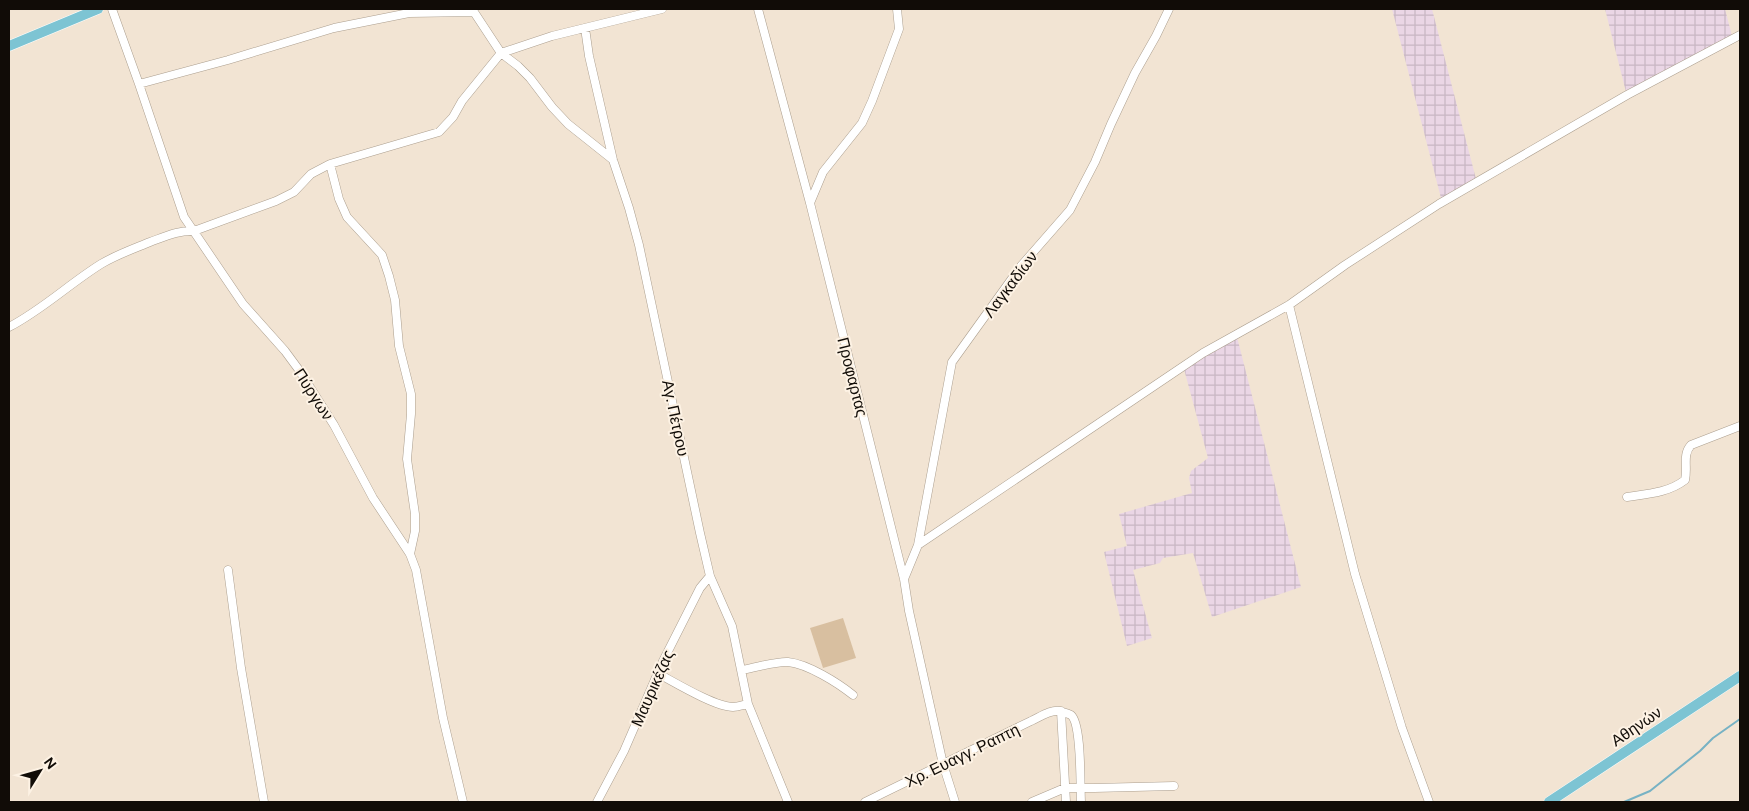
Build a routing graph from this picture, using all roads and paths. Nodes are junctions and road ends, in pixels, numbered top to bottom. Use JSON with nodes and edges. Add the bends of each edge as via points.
{"nodes":[{"id":1,"x":98,"y":9,"type":"edge"},
{"id":2,"x":112,"y":9,"type":"edge"},
{"id":3,"x":662,"y":9,"type":"edge"},
{"id":4,"x":758,"y":9,"type":"edge"},
{"id":5,"x":897,"y":9,"type":"edge"},
{"id":6,"x":1170,"y":9,"type":"edge"},
{"id":7,"x":473,"y":11,"type":"edge"},
{"id":8,"x":585,"y":28,"type":"junction"},
{"id":9,"x":1740,"y":35,"type":"edge"},
{"id":10,"x":9,"y":46,"type":"edge"},
{"id":11,"x":501,"y":53,"type":"junction"},
{"id":12,"x":139,"y":84,"type":"junction"},
{"id":13,"x":613,"y":160,"type":"junction"},
{"id":14,"x":330,"y":164,"type":"junction"},
{"id":15,"x":810,"y":203,"type":"junction"},
{"id":16,"x":194,"y":231,"type":"junction"},
{"id":17,"x":1289,"y":305,"type":"junction"},
{"id":18,"x":9,"y":327,"type":"edge"},
{"id":19,"x":1740,"y":426,"type":"edge"},
{"id":20,"x":1627,"y":497,"type":"dead end"},
{"id":21,"x":918,"y":545,"type":"junction"},
{"id":22,"x":410,"y":554,"type":"junction"},
{"id":23,"x":228,"y":570,"type":"dead end"},
{"id":24,"x":710,"y":576,"type":"junction"},
{"id":25,"x":904,"y":579,"type":"junction"},
{"id":26,"x":742,"y":670,"type":"junction"},
{"id":27,"x":657,"y":673,"type":"junction"},
{"id":28,"x":1740,"y":676,"type":"edge"},
{"id":29,"x":853,"y":695,"type":"dead end"},
{"id":30,"x":748,"y":704,"type":"junction"},
{"id":31,"x":1061,"y":711,"type":"junction"},
{"id":32,"x":943,"y":764,"type":"junction"},
{"id":33,"x":1174,"y":786,"type":"dead end"},
{"id":34,"x":1065,"y":788,"type":"junction"},
{"id":35,"x":1080,"y":788,"type":"junction"},
{"id":36,"x":876,"y":800,"type":"edge"},
{"id":37,"x":264,"y":802,"type":"edge"},
{"id":38,"x":463,"y":802,"type":"edge"},
{"id":39,"x":597,"y":802,"type":"edge"},
{"id":40,"x":788,"y":802,"type":"edge"},
{"id":41,"x":865,"y":802,"type":"edge"},
{"id":42,"x":955,"y":802,"type":"edge"},
{"id":43,"x":1032,"y":802,"type":"edge"},
{"id":44,"x":1066,"y":802,"type":"edge"},
{"id":45,"x":1081,"y":802,"type":"edge"},
{"id":46,"x":1429,"y":802,"type":"edge"},
{"id":47,"x":1549,"y":802,"type":"edge"}],
"edges":[{"from":1,"to":10,"type":"main road"},
{"from":2,"to":12,"type":"street","name":"Πύργων"},
{"from":3,"to":8,"type":"street"},
{"from":4,"to":15,"type":"street","name":"Προφαρτας"},
{"from":5,"to":15,"type":"street","via":[[899,29],[872,101],[862,123],[823,172]]},
{"from":6,"to":21,"type":"street","name":"Λαγκαδίων","via":[[1070,210],[1021,266],[952,362]]},
{"from":7,"to":11,"type":"street"},
{"from":7,"to":12,"type":"street","via":[[409,13],[334,28]]},
{"from":8,"to":11,"type":"street"},
{"from":8,"to":13,"type":"street","name":"Αγ. Πέτρου"},
{"from":9,"to":17,"type":"street","via":[[1627,94],[1439,204]]},
{"from":11,"to":13,"type":"street","via":[[530,78],[568,124]]},
{"from":11,"to":14,"type":"street","via":[[439,132]]},
{"from":12,"to":16,"type":"street","name":"Πύργων","via":[[184,217]]},
{"from":13,"to":24,"type":"street","name":"Αγ. Πέτρου","via":[[638,245]]},
{"from":14,"to":16,"type":"street","via":[[312,174],[294,192],[276,201]]},
{"from":14,"to":22,"type":"street","via":[[347,217],[382,254],[395,300],[399,346],[411,394],[407,459],[415,531]]},
{"from":15,"to":25,"type":"street","name":"Προφαρτας"},
{"from":16,"to":18,"type":"street","via":[[184,230],[156,240],[102,264]]},
{"from":16,"to":22,"type":"street","name":"Πύργων","via":[[243,304],[299,370],[334,425],[373,498]]},
{"from":17,"to":21,"type":"street","via":[[1203,352]]},
{"from":17,"to":46,"type":"street","via":[[1353,569],[1402,728]]},
{"from":19,"to":20,"type":"street","via":[[1692,444],[1685,460],[1685,480],[1678,485],[1664,491]]},
{"from":21,"to":25,"type":"street","name":"Λαγκαδίων"},
{"from":22,"to":38,"type":"street","name":"Πύργων","via":[[416,570]]},
{"from":23,"to":37,"type":"street","via":[[242,678]]},
{"from":24,"to":26,"type":"street","name":"Αγ. Πέτρου","via":[[732,626]]},
{"from":24,"to":27,"type":"street","name":"Μαυρικέζας","via":[[700,588]]},
{"from":25,"to":32,"type":"street","name":"Προφαρτας"},
{"from":26,"to":29,"type":"street","via":[[787,662],[819,673]]},
{"from":26,"to":30,"type":"street","name":"Αγ. Πέτρου"},
{"from":27,"to":30,"type":"street","via":[[698,696],[727,706]]},
{"from":27,"to":39,"type":"street","name":"Μαυρικέζας","via":[[624,751]]},
{"from":28,"to":47,"type":"main road","name":"Αθηνών"},
{"from":30,"to":40,"type":"street","name":"Αγ. Πέτρου"},
{"from":31,"to":32,"type":"street","name":"Χρ. Ευαγγ. Ραπτη","via":[[1031,720]]},
{"from":31,"to":34,"type":"street"},
{"from":31,"to":35,"type":"street","via":[[1071,715],[1077,725]]},
{"from":32,"to":36,"type":"street","name":"Χρ. Ευαγγ. Ραπτη"},
{"from":32,"to":42,"type":"street","name":"Προφαρτας"},
{"from":33,"to":35,"type":"street"},
{"from":34,"to":35,"type":"street"},
{"from":34,"to":43,"type":"street"},
{"from":34,"to":44,"type":"street"},
{"from":35,"to":45,"type":"street"},
{"from":36,"to":41,"type":"street","name":"Χρ. Ευαγγ. Ραπτη"}]}
